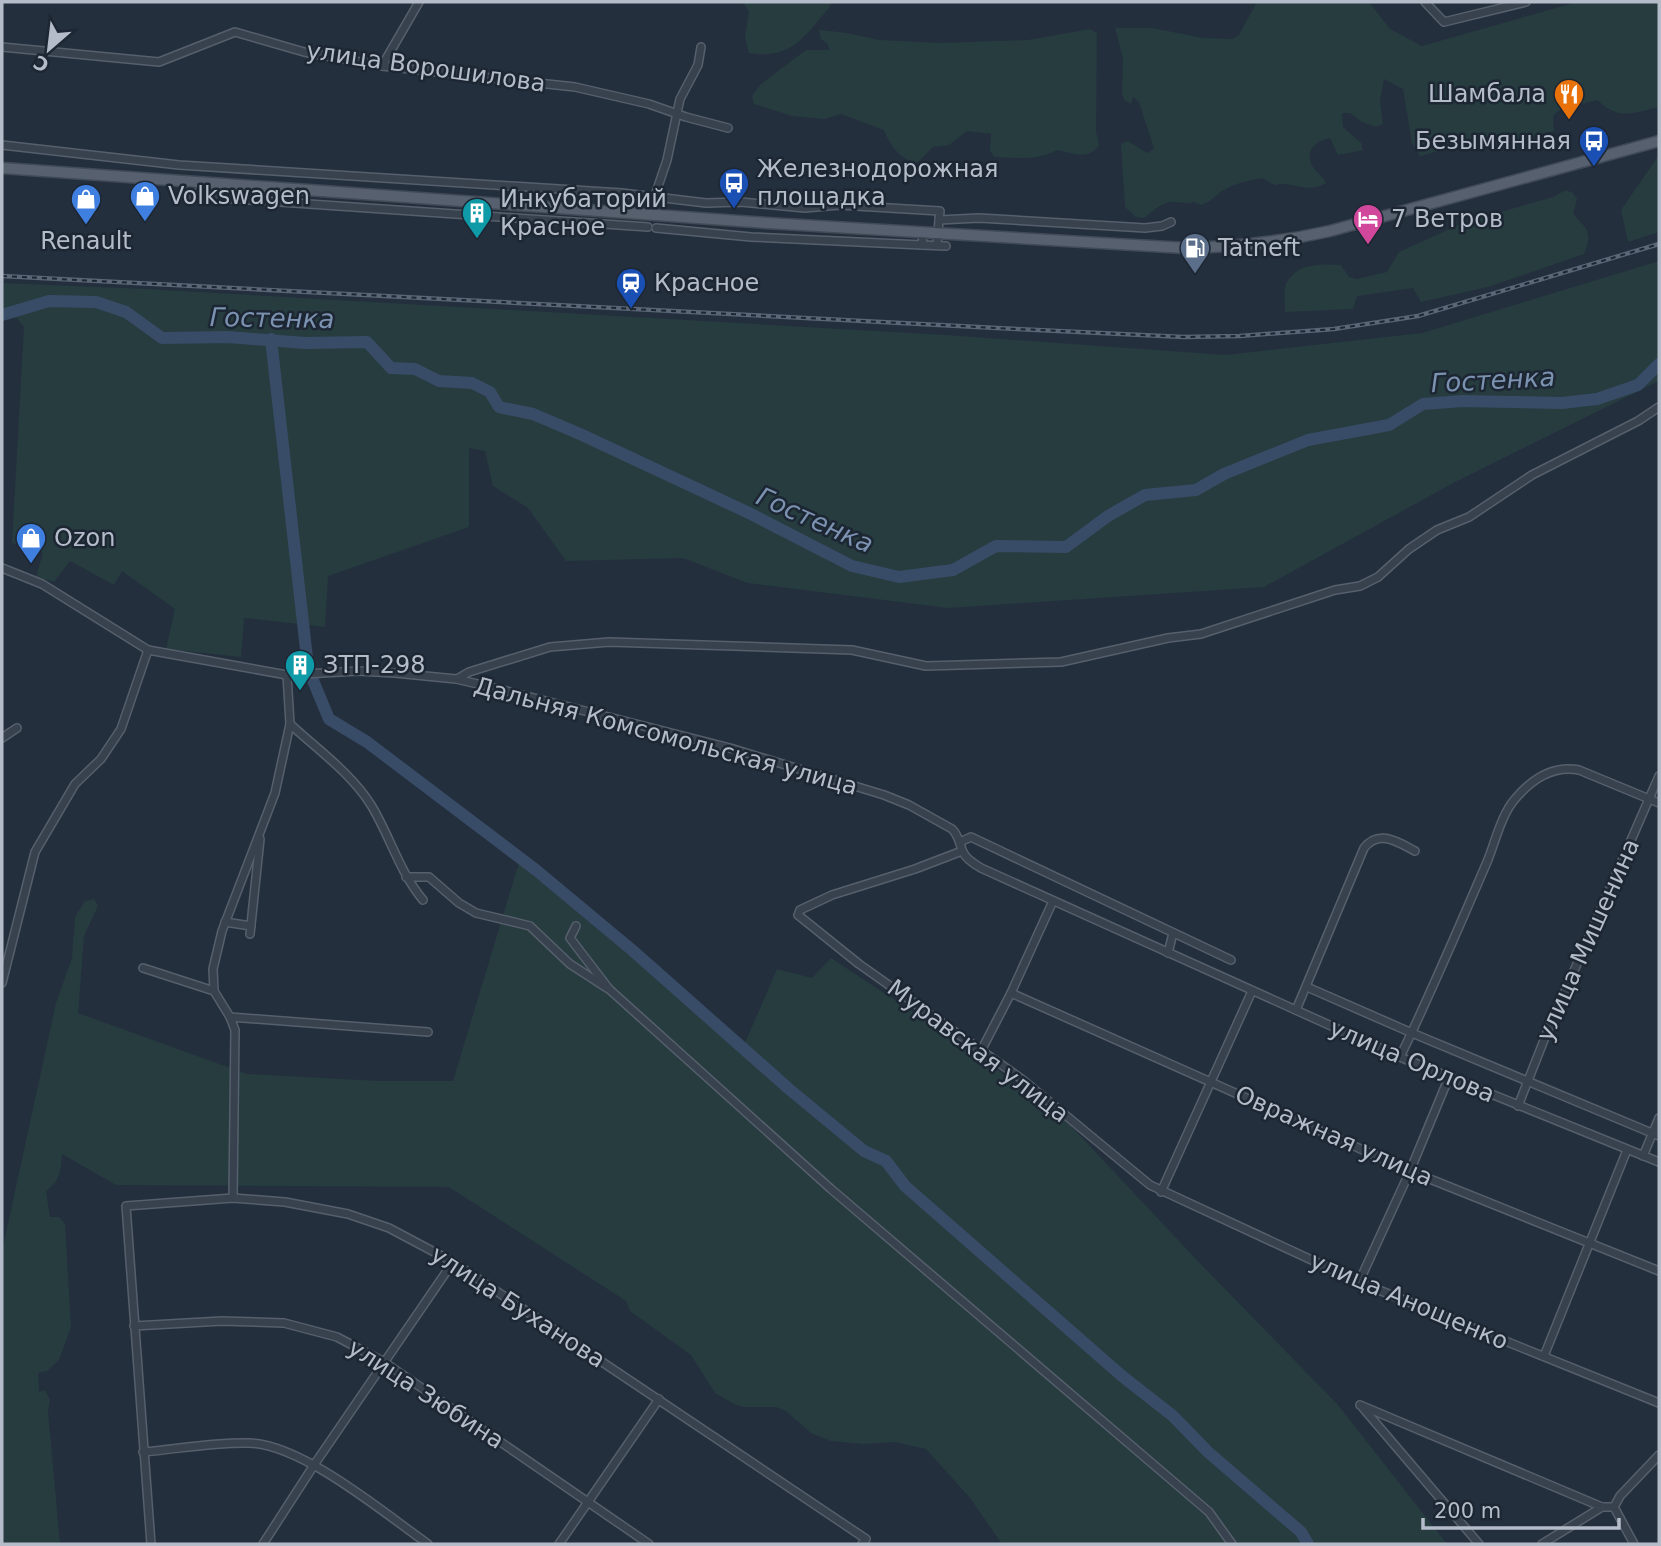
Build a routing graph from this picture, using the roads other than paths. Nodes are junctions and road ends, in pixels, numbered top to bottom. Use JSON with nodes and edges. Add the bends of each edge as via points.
{"nodes":[{"id":1,"x":419,"y":2,"type":"edge"},
{"id":2,"x":1425,"y":2,"type":"edge"},
{"id":3,"x":1526,"y":2,"type":"edge"},
{"id":4,"x":2,"y":47,"type":"edge"},
{"id":5,"x":701,"y":47,"type":"dead end"},
{"id":6,"x":382,"y":66,"type":"junction"},
{"id":7,"x":675,"y":114,"type":"junction"},
{"id":8,"x":728,"y":128,"type":"dead end"},
{"id":9,"x":1659,"y":141,"type":"edge"},
{"id":10,"x":2,"y":145,"type":"edge"},
{"id":11,"x":2,"y":168,"type":"edge"},
{"id":12,"x":192,"y":183,"type":"junction"},
{"id":13,"x":654,"y":198,"type":"junction"},
{"id":14,"x":649,"y":213,"type":"junction"},
{"id":15,"x":939,"y":220,"type":"junction"},
{"id":16,"x":1171,"y":222,"type":"dead end"},
{"id":17,"x":923,"y":232,"type":"junction"},
{"id":18,"x":938,"y":233,"type":"junction"},
{"id":19,"x":922,"y":245,"type":"junction"},
{"id":20,"x":937,"y":245,"type":"junction"},
{"id":21,"x":946,"y":246,"type":"dead end"},
{"id":22,"x":1659,"y":407,"type":"edge"},
{"id":23,"x":2,"y":568,"type":"edge"},
{"id":24,"x":148,"y":650,"type":"junction"},
{"id":25,"x":287,"y":675,"type":"junction"},
{"id":26,"x":456,"y":680,"type":"junction"},
{"id":27,"x":290,"y":724,"type":"junction"},
{"id":28,"x":17,"y":728,"type":"dead end"},
{"id":29,"x":2,"y":738,"type":"edge"},
{"id":30,"x":1659,"y":776,"type":"edge"},
{"id":31,"x":1650,"y":799,"type":"junction"},
{"id":32,"x":1659,"y":803,"type":"edge"},
{"id":33,"x":262,"y":828,"type":"junction"},
{"id":34,"x":960,"y":842,"type":"junction"},
{"id":35,"x":962,"y":851,"type":"junction"},
{"id":36,"x":1415,"y":851,"type":"dead end"},
{"id":37,"x":406,"y":877,"type":"junction"},
{"id":38,"x":423,"y":900,"type":"dead end"},
{"id":39,"x":1053,"y":901,"type":"junction"},
{"id":40,"x":224,"y":926,"type":"junction"},
{"id":41,"x":576,"y":926,"type":"dead end"},
{"id":42,"x":1173,"y":933,"type":"junction"},
{"id":43,"x":1168,"y":953,"type":"junction"},
{"id":44,"x":1231,"y":960,"type":"dead end"},
{"id":45,"x":143,"y":968,"type":"dead end"},
{"id":46,"x":2,"y":983,"type":"edge"},
{"id":47,"x":1307,"y":987,"type":"junction"},
{"id":48,"x":609,"y":989,"type":"junction"},
{"id":49,"x":1252,"y":991,"type":"junction"},
{"id":50,"x":214,"y":992,"type":"junction"},
{"id":51,"x":1011,"y":993,"type":"junction"},
{"id":52,"x":1296,"y":1010,"type":"junction"},
{"id":53,"x":230,"y":1017,"type":"junction"},
{"id":54,"x":428,"y":1032,"type":"dead end"},
{"id":55,"x":1412,"y":1033,"type":"junction"},
{"id":56,"x":982,"y":1049,"type":"junction"},
{"id":57,"x":1400,"y":1057,"type":"junction"},
{"id":58,"x":1449,"y":1077,"type":"junction"},
{"id":59,"x":1528,"y":1080,"type":"junction"},
{"id":60,"x":1211,"y":1082,"type":"junction"},
{"id":61,"x":1518,"y":1106,"type":"junction"},
{"id":62,"x":1659,"y":1118,"type":"edge"},
{"id":63,"x":1656,"y":1134,"type":"edge"},
{"id":64,"x":1627,"y":1150,"type":"junction"},
{"id":65,"x":1643,"y":1156,"type":"junction"},
{"id":66,"x":1659,"y":1162,"type":"edge"},
{"id":67,"x":1410,"y":1171,"type":"junction"},
{"id":68,"x":1161,"y":1192,"type":"junction"},
{"id":69,"x":233,"y":1198,"type":"junction"},
{"id":70,"x":1590,"y":1244,"type":"junction"},
{"id":71,"x":453,"y":1262,"type":"junction"},
{"id":72,"x":1659,"y":1272,"type":"edge"},
{"id":73,"x":1359,"y":1283,"type":"junction"},
{"id":74,"x":134,"y":1326,"type":"junction"},
{"id":75,"x":1544,"y":1356,"type":"junction"},
{"id":76,"x":384,"y":1362,"type":"junction"},
{"id":77,"x":659,"y":1399,"type":"junction"},
{"id":78,"x":1659,"y":1403,"type":"edge"},
{"id":79,"x":143,"y":1452,"type":"junction"},
{"id":80,"x":1659,"y":1455,"type":"edge"},
{"id":81,"x":314,"y":1465,"type":"junction"},
{"id":82,"x":588,"y":1502,"type":"junction"},
{"id":83,"x":1602,"y":1507,"type":"junction"},
{"id":84,"x":1614,"y":1507,"type":"junction"},
{"id":85,"x":416,"y":1541,"type":"edge"},
{"id":86,"x":864,"y":1542,"type":"edge"},
{"id":87,"x":150,"y":1544,"type":"edge"},
{"id":88,"x":263,"y":1544,"type":"edge"},
{"id":89,"x":428,"y":1544,"type":"edge"},
{"id":90,"x":559,"y":1544,"type":"edge"},
{"id":91,"x":649,"y":1544,"type":"edge"},
{"id":92,"x":1232,"y":1544,"type":"edge"},
{"id":93,"x":1479,"y":1544,"type":"edge"},
{"id":94,"x":1542,"y":1544,"type":"edge"},
{"id":95,"x":1634,"y":1544,"type":"edge"}],
"edges":[{"from":1,"to":6,"type":"street"},
{"from":2,"to":3,"type":"street","via":[[1444,22]]},
{"from":4,"to":6,"type":"street","name":"улица Ворошилова","via":[[159,62],[235,32],[304,52]]},
{"from":5,"to":7,"type":"street","via":[[698,65]]},
{"from":6,"to":7,"type":"street","name":"улица Ворошилова","via":[[575,87]]},
{"from":7,"to":8,"type":"street","name":"улица Ворошилова"},
{"from":7,"to":13,"type":"street"},
{"from":9,"to":18,"type":"main road","via":[[1309,236],[1231,247],[1132,246]]},
{"from":10,"to":13,"type":"street","via":[[179,165]]},
{"from":11,"to":12,"type":"main road"},
{"from":12,"to":14,"type":"main road"},
{"from":12,"to":19,"type":"street","via":[[190,196]]},
{"from":13,"to":14,"type":"street"},
{"from":13,"to":15,"type":"street","via":[[940,211]]},
{"from":14,"to":17,"type":"main road"},
{"from":15,"to":16,"type":"street","via":[[979,218],[1145,228]]},
{"from":15,"to":18,"type":"street"},
{"from":17,"to":18,"type":"main road"},
{"from":17,"to":19,"type":"street"},
{"from":18,"to":20,"type":"street"},
{"from":19,"to":20,"type":"street"},
{"from":20,"to":21,"type":"street"},
{"from":22,"to":26,"type":"street","via":[[1532,475],[1469,517],[1437,530],[1360,586],[1201,634],[1061,662],[926,666],[852,650],[610,642],[550,647]]},
{"from":23,"to":24,"type":"street","via":[[41,584]]},
{"from":24,"to":25,"type":"street","name":"Дальняя Комсомольская улица"},
{"from":24,"to":46,"type":"street","via":[[121,729],[101,759],[75,785],[35,852]]},
{"from":25,"to":26,"type":"street","name":"Дальняя Комсомольская улица","via":[[358,671]]},
{"from":25,"to":27,"type":"street"},
{"from":26,"to":34,"type":"street","name":"Дальняя Комсомольская улица","via":[[730,748],[884,796],[952,829]]},
{"from":27,"to":33,"type":"street"},
{"from":27,"to":37,"type":"street","via":[[344,772],[370,804]]},
{"from":28,"to":29,"type":"street"},
{"from":30,"to":31,"type":"street","name":"улица Мишенина"},
{"from":31,"to":32,"type":"street"},
{"from":31,"to":55,"type":"street","via":[[1565,767],[1554,769],[1523,791],[1510,805]]},
{"from":31,"to":59,"type":"street","name":"улица Мишенина"},
{"from":33,"to":40,"type":"street"},
{"from":33,"to":40,"type":"street","via":[[251,930]]},
{"from":34,"to":35,"type":"street"},
{"from":34,"to":42,"type":"street","via":[[971,837]]},
{"from":35,"to":39,"type":"street","name":"улица Орлова","via":[[981,868]]},
{"from":35,"to":56,"type":"street","name":"Муравская улица","via":[[832,895],[798,915],[859,964]]},
{"from":36,"to":47,"type":"street","via":[[1387,838],[1368,842]]},
{"from":37,"to":38,"type":"street"},
{"from":37,"to":48,"type":"street","via":[[429,877],[476,913],[530,926],[570,964]]},
{"from":39,"to":43,"type":"street","name":"улица Орлова"},
{"from":39,"to":51,"type":"street"},
{"from":40,"to":50,"type":"street"},
{"from":41,"to":48,"type":"street","via":[[570,938]]},
{"from":42,"to":43,"type":"street"},
{"from":42,"to":44,"type":"street"},
{"from":43,"to":49,"type":"street","name":"улица Орлова"},
{"from":45,"to":50,"type":"street"},
{"from":47,"to":52,"type":"street"},
{"from":47,"to":55,"type":"street","name":"улица Орлова"},
{"from":48,"to":92,"type":"street","via":[[831,1189],[1209,1512]]},
{"from":49,"to":52,"type":"street","name":"улица Орлова"},
{"from":49,"to":60,"type":"street"},
{"from":50,"to":53,"type":"street"},
{"from":51,"to":56,"type":"street"},
{"from":51,"to":60,"type":"street","name":"Овражная улица"},
{"from":52,"to":57,"type":"street","name":"улица Орлова"},
{"from":53,"to":54,"type":"street"},
{"from":53,"to":69,"type":"street","via":[[236,1047]]},
{"from":55,"to":57,"type":"street"},
{"from":55,"to":59,"type":"street","name":"улица Орлова"},
{"from":56,"to":68,"type":"street","name":"Муравская улица"},
{"from":57,"to":58,"type":"street","name":"улица Орлова"},
{"from":58,"to":61,"type":"street","name":"улица Орлова"},
{"from":58,"to":67,"type":"street"},
{"from":59,"to":61,"type":"street","name":"улица Мишенина"},
{"from":59,"to":63,"type":"street","name":"улица Орлова"},
{"from":60,"to":67,"type":"street","name":"Овражная улица"},
{"from":60,"to":68,"type":"street"},
{"from":61,"to":64,"type":"street","name":"улица Орлова"},
{"from":62,"to":63,"type":"street"},
{"from":63,"to":65,"type":"street"},
{"from":64,"to":65,"type":"street","name":"улица Орлова"},
{"from":64,"to":70,"type":"street"},
{"from":65,"to":66,"type":"street","name":"улица Орлова"},
{"from":67,"to":70,"type":"street","name":"Овражная улица"},
{"from":67,"to":73,"type":"street"},
{"from":68,"to":73,"type":"street","name":"улица Анощенко"},
{"from":69,"to":71,"type":"street","name":"улица Буханова","via":[[348,1214],[389,1228]]},
{"from":69,"to":74,"type":"street","name":"улица Буханова","via":[[126,1206]]},
{"from":70,"to":72,"type":"street","name":"Овражная улица"},
{"from":70,"to":75,"type":"street"},
{"from":71,"to":76,"type":"street"},
{"from":71,"to":77,"type":"street","name":"улица Буханова"},
{"from":73,"to":75,"type":"street","name":"улица Анощенко"},
{"from":74,"to":76,"type":"street","name":"улица Зюбина","via":[[284,1323],[337,1337]]},
{"from":74,"to":79,"type":"street"},
{"from":75,"to":78,"type":"street","name":"улица Анощенко"},
{"from":76,"to":81,"type":"street"},
{"from":76,"to":82,"type":"street","name":"улица Зюбина"},
{"from":77,"to":82,"type":"street"},
{"from":77,"to":86,"type":"street","name":"улица Буханова"},
{"from":79,"to":81,"type":"street","via":[[251,1442],[290,1451]]},
{"from":79,"to":87,"type":"street"},
{"from":80,"to":84,"type":"street"},
{"from":81,"to":85,"type":"street"},
{"from":81,"to":88,"type":"street"},
{"from":82,"to":90,"type":"street"},
{"from":82,"to":91,"type":"street","name":"улица Зюбина"},
{"from":83,"to":84,"type":"street"},
{"from":83,"to":93,"type":"street","via":[[1360,1405]]},
{"from":83,"to":94,"type":"street"},
{"from":84,"to":95,"type":"street"},
{"from":85,"to":89,"type":"street"}]}
